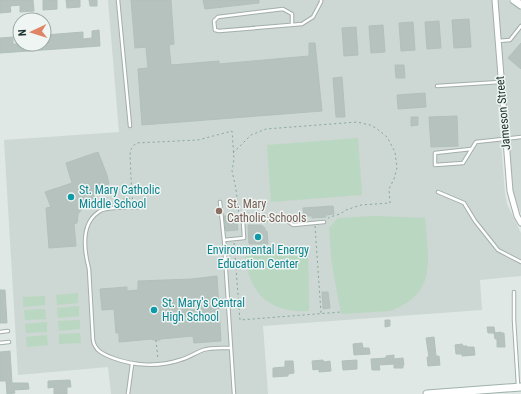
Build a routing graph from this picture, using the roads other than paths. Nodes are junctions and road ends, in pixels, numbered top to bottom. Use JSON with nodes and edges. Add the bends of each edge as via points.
{"nodes":[{"id":1,"x":118,"y":0,"type":"edge"},
{"id":2,"x":320,"y":0,"type":"edge"},
{"id":3,"x":495,"y":0,"type":"edge"},
{"id":4,"x":514,"y":0,"type":"edge"},
{"id":5,"x":521,"y":5,"type":"edge"},
{"id":6,"x":292,"y":24,"type":"junction"},
{"id":7,"x":521,"y":26,"type":"edge"},
{"id":8,"x":497,"y":41,"type":"junction"},
{"id":9,"x":500,"y":82,"type":"junction"},
{"id":10,"x":437,"y":86,"type":"dead end"},
{"id":11,"x":130,"y":126,"type":"dead end"},
{"id":12,"x":521,"y":137,"type":"edge"},
{"id":13,"x":505,"y":138,"type":"junction"},
{"id":14,"x":471,"y":149,"type":"junction"},
{"id":15,"x":438,"y":192,"type":"dead end"},
{"id":16,"x":220,"y":202,"type":"dead end"},
{"id":17,"x":139,"y":207,"type":"dead end"},
{"id":18,"x":324,"y":222,"type":"road end"},
{"id":19,"x":521,"y":223,"type":"edge"},
{"id":20,"x":224,"y":240,"type":"junction"},
{"id":21,"x":521,"y":262,"type":"edge"},
{"id":22,"x":514,"y":292,"type":"dead end"},
{"id":23,"x":8,"y":331,"type":"dead end"},
{"id":24,"x":0,"y":332,"type":"edge"},
{"id":25,"x":9,"y":342,"type":"dead end"},
{"id":26,"x":0,"y":343,"type":"edge"},
{"id":27,"x":231,"y":348,"type":"junction"},
{"id":28,"x":132,"y":364,"type":"junction"},
{"id":29,"x":520,"y":387,"type":"edge"},
{"id":30,"x":509,"y":391,"type":"edge"},
{"id":31,"x":128,"y":394,"type":"edge"},
{"id":32,"x":234,"y":394,"type":"edge"},
{"id":33,"x":427,"y":394,"type":"edge"}],
"edges":[{"from":1,"to":11,"type":"lane"},
{"from":2,"to":6,"type":"lane","via":[[313,17],[302,24]]},
{"from":3,"to":8,"type":"street","name":"Jameson Street"},
{"from":4,"to":5,"type":"street"},
{"from":6,"to":6,"type":"lane","via":[[219,31],[215,30],[214,21],[218,17],[283,9],[292,14]]},
{"from":7,"to":8,"type":"lane","via":[[510,40]]},
{"from":8,"to":9,"type":"street","name":"Jameson Street"},
{"from":9,"to":10,"type":"lane"},
{"from":9,"to":13,"type":"street","name":"Jameson Street"},
{"from":12,"to":13,"type":"lane"},
{"from":13,"to":14,"type":"lane","via":[[476,142]]},
{"from":13,"to":19,"type":"street","name":"Jameson Street","via":[[510,191]]},
{"from":14,"to":14,"type":"lane","via":[[435,152],[435,165],[463,163]]},
{"from":15,"to":21,"type":"lane","via":[[464,203],[498,250]]},
{"from":16,"to":20,"type":"lane"},
{"from":17,"to":28,"type":"lane","via":[[103,210],[90,220],[85,233],[93,340],[96,349]]},
{"from":18,"to":20,"type":"lane","via":[[293,225],[284,218],[243,221],[244,238]]},
{"from":20,"to":27,"type":"lane"},
{"from":22,"to":29,"type":"lane"},
{"from":23,"to":24,"type":"lane"},
{"from":25,"to":26,"type":"lane"},
{"from":27,"to":28,"type":"lane","via":[[202,350],[172,362]]},
{"from":27,"to":32,"type":"lane"},
{"from":28,"to":31,"type":"lane"},
{"from":29,"to":30,"type":"street"},
{"from":30,"to":33,"type":"street"}]}
